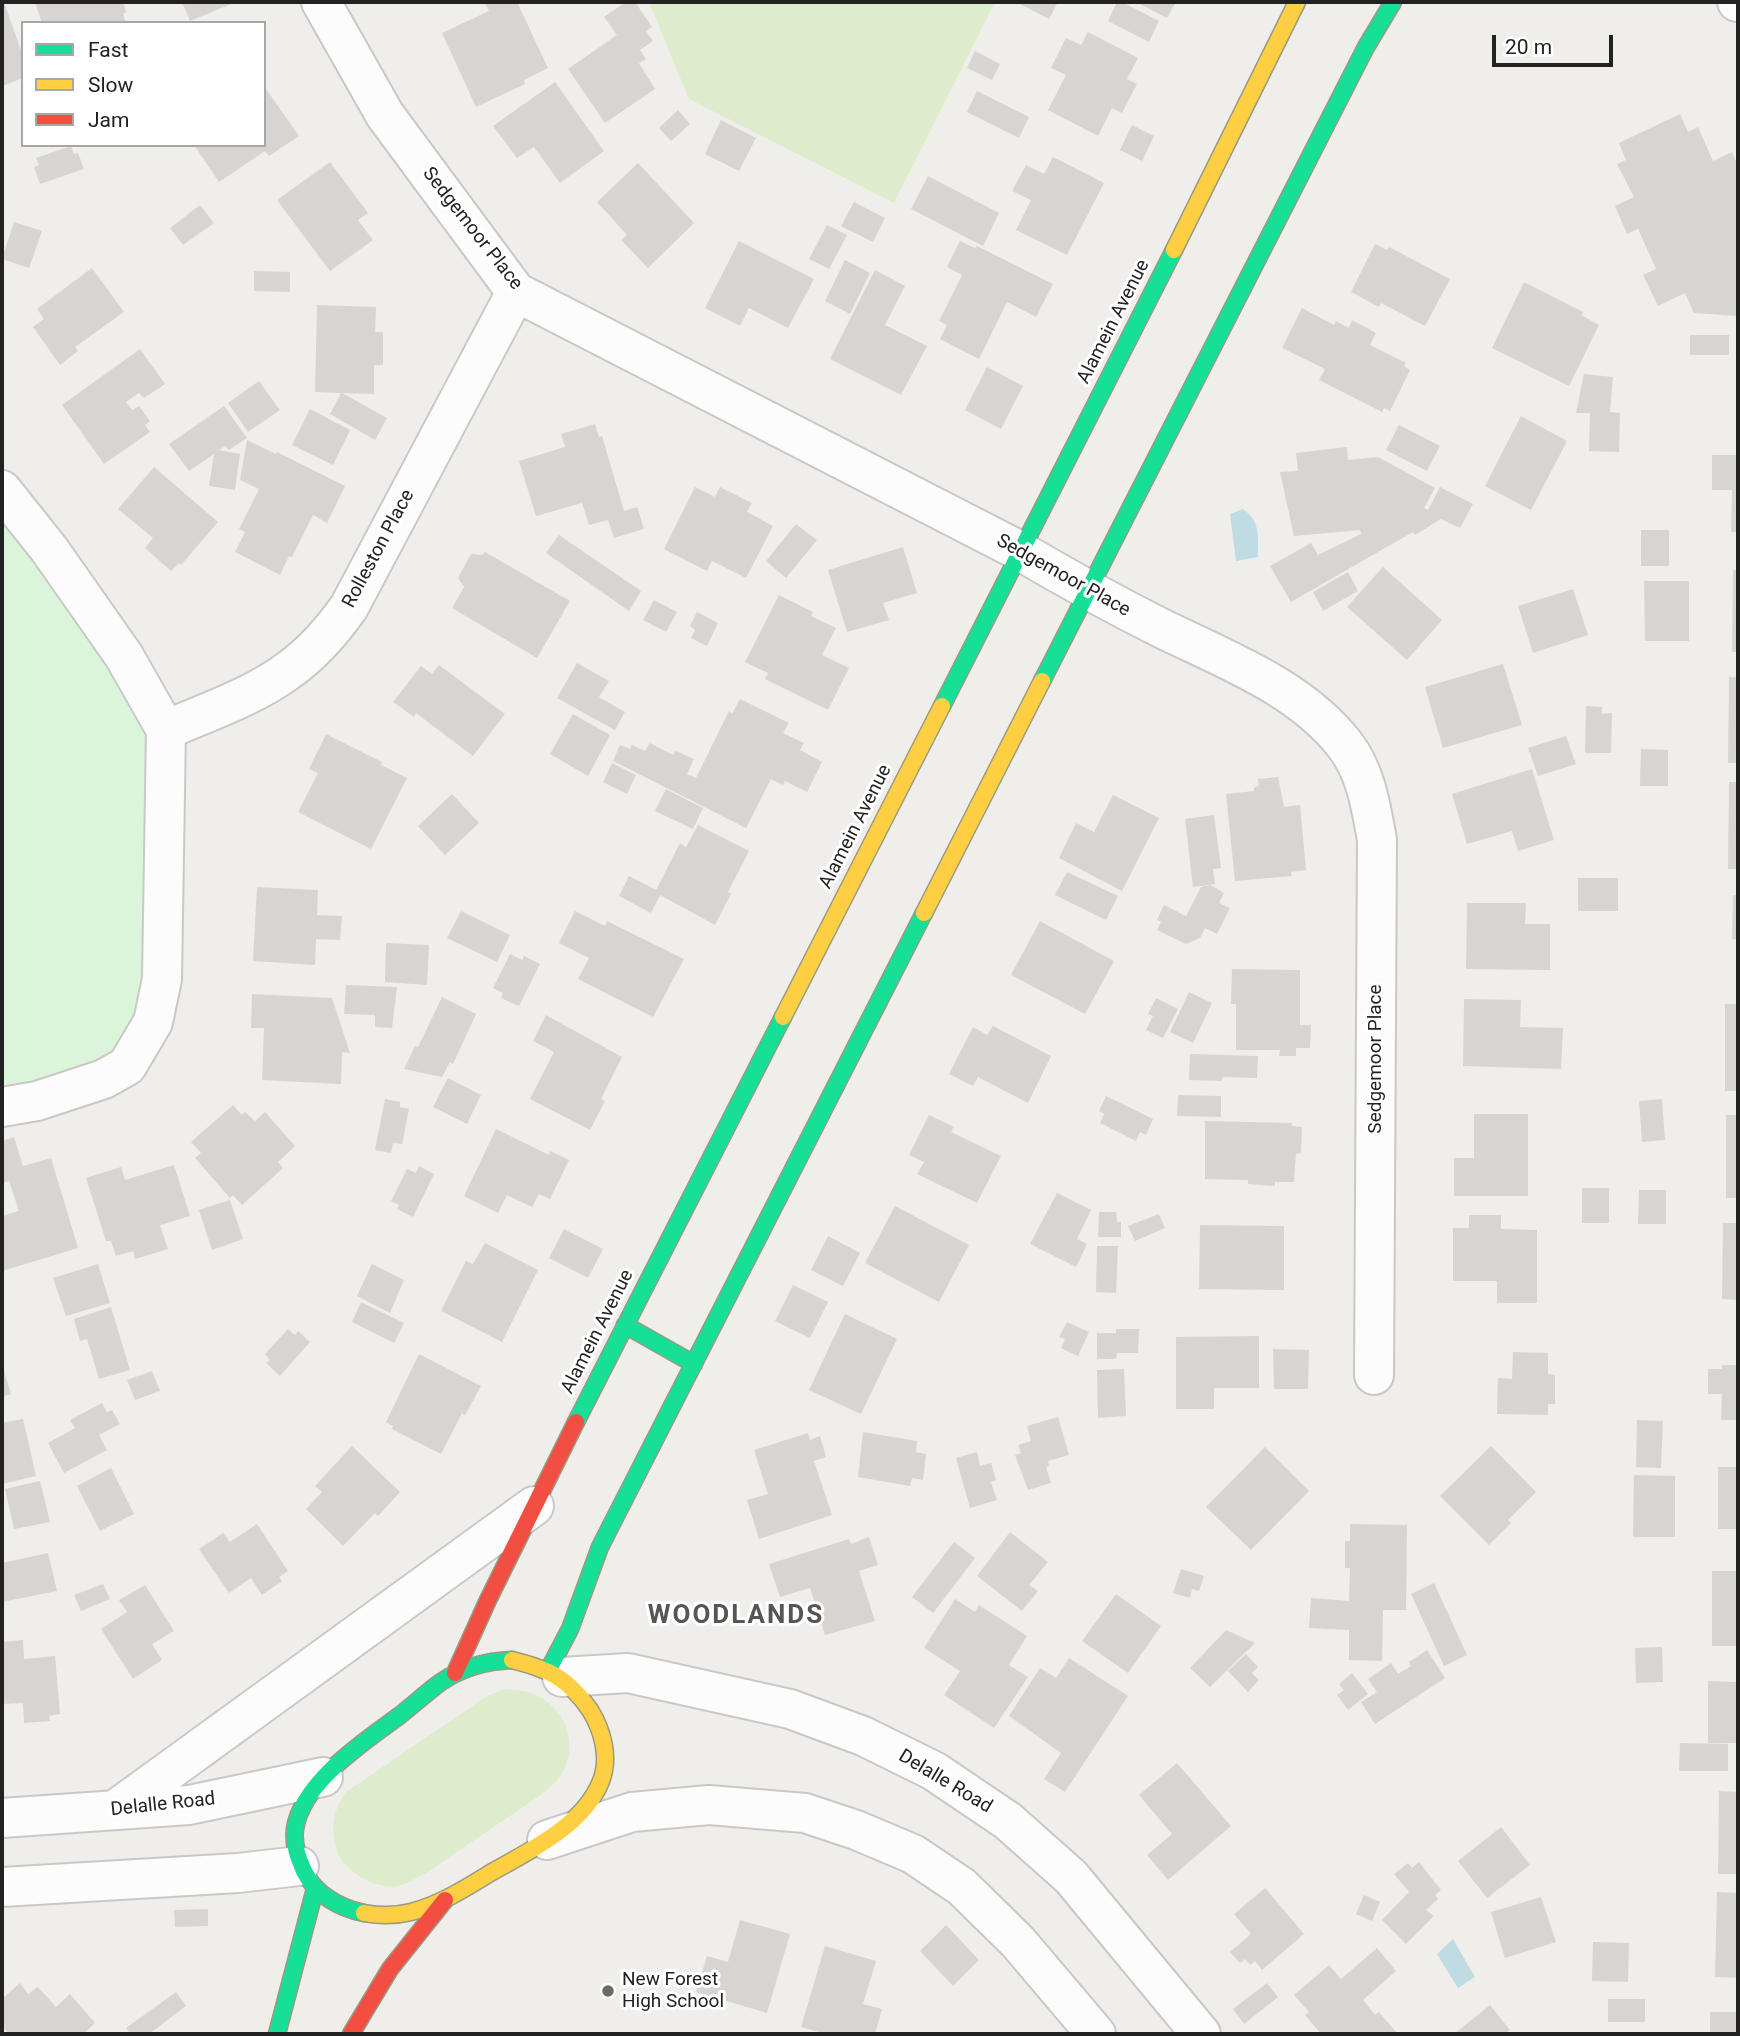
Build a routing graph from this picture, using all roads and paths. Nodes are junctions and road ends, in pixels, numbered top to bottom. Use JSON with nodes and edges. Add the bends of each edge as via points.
{"nodes":[{"id":1,"x":320,"y":2,"type":"edge"},
{"id":2,"x":1297,"y":2,"type":"edge"},
{"id":3,"x":1393,"y":2,"type":"edge"},
{"id":4,"x":516,"y":292,"type":"junction"},
{"id":5,"x":2,"y":490,"type":"edge"},
{"id":6,"x":1020,"y":551,"type":"junction"},
{"id":7,"x":1089,"y":592,"type":"junction"},
{"id":8,"x":166,"y":730,"type":"junction"},
{"id":9,"x":2,"y":1107,"type":"edge"},
{"id":10,"x":625,"y":1325,"type":"junction"},
{"id":11,"x":694,"y":1364,"type":"junction"},
{"id":12,"x":1374,"y":1375,"type":"dead end"},
{"id":13,"x":534,"y":1506,"type":"junction"},
{"id":14,"x":455,"y":1672,"type":"junction"},
{"id":15,"x":555,"y":1673,"type":"junction"},
{"id":16,"x":323,"y":1777,"type":"junction"},
{"id":17,"x":115,"y":1810,"type":"junction"},
{"id":18,"x":2,"y":1818,"type":"edge"},
{"id":19,"x":547,"y":1840,"type":"junction"},
{"id":20,"x":307,"y":1877,"type":"junction"},
{"id":21,"x":2,"y":1887,"type":"edge"},
{"id":22,"x":445,"y":1900,"type":"junction"},
{"id":23,"x":277,"y":2034,"type":"edge"},
{"id":24,"x":351,"y":2034,"type":"edge"},
{"id":25,"x":1096,"y":2034,"type":"edge"},
{"id":26,"x":1201,"y":2034,"type":"edge"}],
"edges":[{"from":1,"to":4,"type":"street","name":"Sedgemoor Place","via":[[385,115]]},
{"from":2,"to":6,"type":"street","name":"Alamein Avenue"},
{"from":3,"to":7,"type":"street","via":[[1353,71]]},
{"from":4,"to":6,"type":"street","name":"Sedgemoor Place"},
{"from":4,"to":8,"type":"street","name":"Rolleston Place","via":[[349,607],[331,632],[287,672]]},
{"from":5,"to":8,"type":"street","via":[[124,656]]},
{"from":6,"to":7,"type":"street","name":"Sedgemoor Place"},
{"from":6,"to":10,"type":"street","name":"Alamein Avenue"},
{"from":7,"to":11,"type":"street"},
{"from":7,"to":12,"type":"street","name":"Sedgemoor Place","via":[[1265,680],[1313,712],[1346,746],[1367,788],[1377,840]]},
{"from":8,"to":9,"type":"street","via":[[162,979],[153,1021],[127,1066],[104,1079],[37,1101]]},
{"from":10,"to":11,"type":"street"},
{"from":10,"to":13,"type":"street","name":"Alamein Avenue"},
{"from":11,"to":15,"type":"street","via":[[600,1547]]},
{"from":13,"to":14,"type":"street","name":"Alamein Avenue"},
{"from":13,"to":17,"type":"street"},
{"from":14,"to":15,"type":"street","via":[[485,1661],[512,1660]]},
{"from":14,"to":16,"type":"street"},
{"from":15,"to":19,"type":"street","via":[[595,1716],[606,1761],[600,1784],[584,1807]]},
{"from":15,"to":26,"type":"street","name":"Delalle Road","via":[[628,1673],[790,1709],[863,1736],[934,1771],[1008,1821],[1071,1877]]},
{"from":16,"to":17,"type":"street","name":"Delalle Road","via":[[189,1805]]},
{"from":16,"to":20,"type":"street","via":[[299,1819],[295,1845]]},
{"from":17,"to":18,"type":"street","name":"Delalle Road"},
{"from":19,"to":22,"type":"street"},
{"from":19,"to":25,"type":"street","via":[[632,1812],[709,1805],[805,1813],[856,1830],[913,1854],[962,1887],[1018,1942]]},
{"from":20,"to":21,"type":"street","via":[[238,1872]]},
{"from":20,"to":22,"type":"street","via":[[338,1906],[360,1913],[386,1916]]},
{"from":20,"to":23,"type":"street"},
{"from":22,"to":24,"type":"street","via":[[390,1969]]}]}
